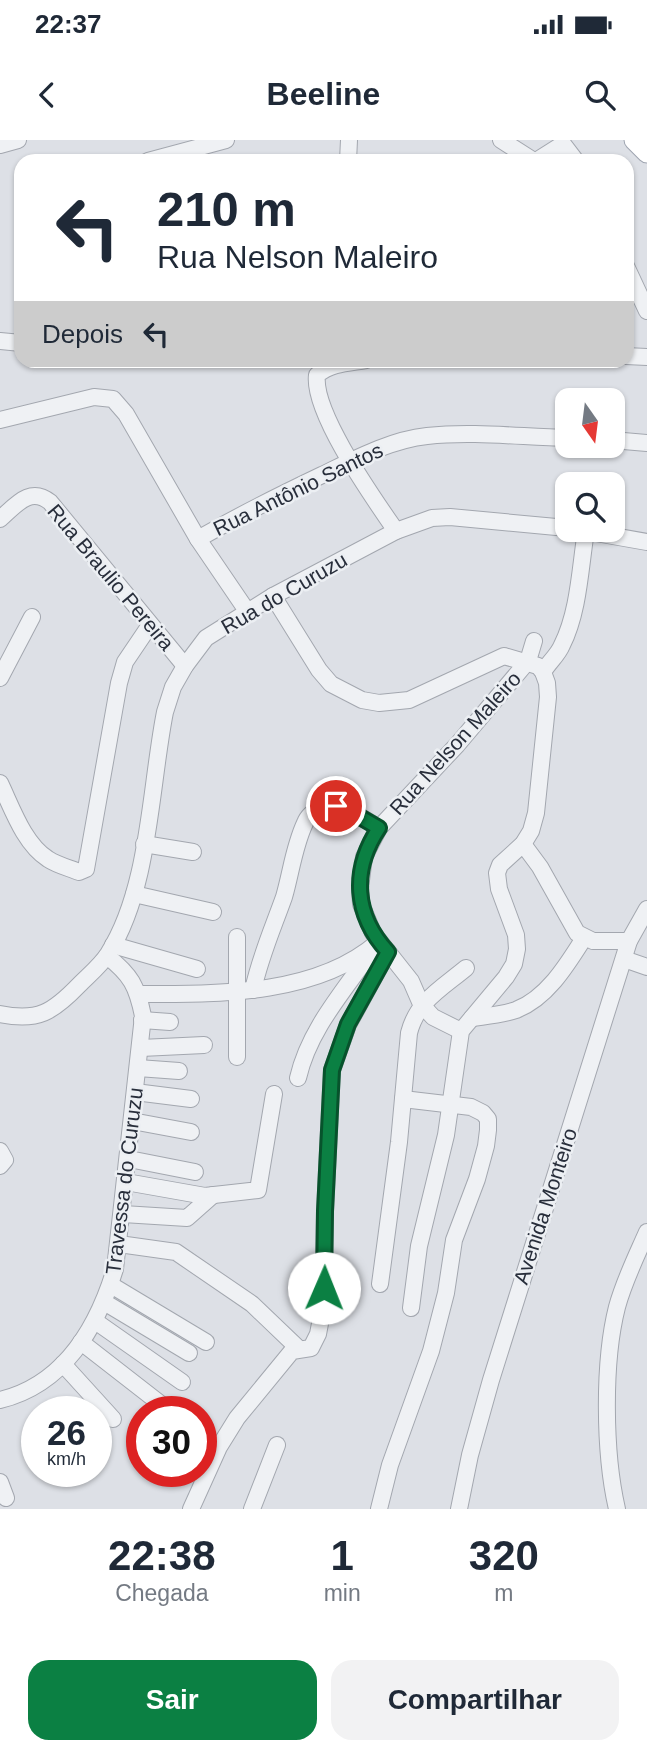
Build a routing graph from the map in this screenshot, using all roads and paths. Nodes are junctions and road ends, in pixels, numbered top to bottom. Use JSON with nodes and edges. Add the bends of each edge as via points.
{"nodes":[{"id":1,"x":18,"y":140,"type":"edge"},
{"id":2,"x":226,"y":140,"type":"edge"},
{"id":3,"x":501,"y":140,"type":"edge"},
{"id":4,"x":635,"y":140,"type":"edge"},
{"id":5,"x":0,"y":145,"type":"edge"},
{"id":6,"x":209,"y":149,"type":"edge"},
{"id":7,"x":647,"y":153,"type":"edge"},
{"id":8,"x":184,"y":154,"type":"edge"},
{"id":9,"x":524,"y":154,"type":"edge"},
{"id":10,"x":547,"y":154,"type":"edge"},
{"id":11,"x":571,"y":154,"type":"edge"},
{"id":12,"x":634,"y":284,"type":"edge"},
{"id":13,"x":647,"y":310,"type":"edge"},
{"id":14,"x":325,"y":368,"type":"edge"},
{"id":15,"x":0,"y":420,"type":"edge"},
{"id":16,"x":555,"y":437,"type":"edge"},
{"id":17,"x":625,"y":441,"type":"edge"},
{"id":18,"x":647,"y":443,"type":"edge"},
{"id":19,"x":351,"y":461,"type":"junction"},
{"id":20,"x":0,"y":519,"type":"edge"},
{"id":21,"x":555,"y":527,"type":"edge"},
{"id":22,"x":396,"y":531,"type":"junction"},
{"id":23,"x":625,"y":538,"type":"edge"},
{"id":24,"x":198,"y":539,"type":"junction"},
{"id":25,"x":584,"y":542,"type":"edge"},
{"id":26,"x":647,"y":542,"type":"edge"},
{"id":27,"x":272,"y":596,"type":"junction"},
{"id":28,"x":247,"y":611,"type":"junction"},
{"id":29,"x":32,"y":617,"type":"dead end"},
{"id":30,"x":150,"y":625,"type":"junction"},
{"id":31,"x":534,"y":640,"type":"dead end"},
{"id":32,"x":528,"y":661,"type":"junction"},
{"id":33,"x":185,"y":666,"type":"junction"},
{"id":34,"x":546,"y":667,"type":"junction"},
{"id":35,"x":0,"y":678,"type":"edge"},
{"id":36,"x":0,"y":783,"type":"edge"},
{"id":37,"x":379,"y":828,"type":"junction"},
{"id":38,"x":144,"y":844,"type":"junction"},
{"id":39,"x":523,"y":845,"type":"junction"},
{"id":40,"x":193,"y":852,"type":"dead end"},
{"id":41,"x":134,"y":894,"type":"junction"},
{"id":42,"x":647,"y":909,"type":"edge"},
{"id":43,"x":214,"y":912,"type":"dead end"},
{"id":44,"x":237,"y":937,"type":"dead end"},
{"id":45,"x":584,"y":939,"type":"junction"},
{"id":46,"x":629,"y":941,"type":"junction"},
{"id":47,"x":383,"y":947,"type":"junction"},
{"id":48,"x":110,"y":951,"type":"junction"},
{"id":49,"x":624,"y":959,"type":"junction"},
{"id":50,"x":647,"y":967,"type":"edge"},
{"id":51,"x":467,"y":968,"type":"dead end"},
{"id":52,"x":197,"y":969,"type":"dead end"},
{"id":53,"x":245,"y":991,"type":"junction"},
{"id":54,"x":138,"y":994,"type":"junction"},
{"id":55,"x":421,"y":1004,"type":"junction"},
{"id":56,"x":0,"y":1013,"type":"edge"},
{"id":57,"x":472,"y":1018,"type":"junction"},
{"id":58,"x":142,"y":1020,"type":"junction"},
{"id":59,"x":170,"y":1022,"type":"dead end"},
{"id":60,"x":461,"y":1031,"type":"junction"},
{"id":61,"x":204,"y":1045,"type":"dead end"},
{"id":62,"x":141,"y":1048,"type":"junction"},
{"id":63,"x":237,"y":1057,"type":"dead end"},
{"id":64,"x":138,"y":1068,"type":"junction"},
{"id":65,"x":179,"y":1071,"type":"dead end"},
{"id":66,"x":298,"y":1079,"type":"dead end"},
{"id":67,"x":135,"y":1092,"type":"junction"},
{"id":68,"x":274,"y":1094,"type":"dead end"},
{"id":69,"x":191,"y":1098,"type":"dead end"},
{"id":70,"x":402,"y":1099,"type":"junction"},
{"id":71,"x":450,"y":1104,"type":"junction"},
{"id":72,"x":132,"y":1121,"type":"junction"},
{"id":73,"x":191,"y":1132,"type":"dead end"},
{"id":74,"x":128,"y":1159,"type":"junction"},
{"id":75,"x":195,"y":1172,"type":"dead end"},
{"id":76,"x":126,"y":1182,"type":"junction"},
{"id":77,"x":213,"y":1195,"type":"junction"},
{"id":78,"x":123,"y":1213,"type":"junction"},
{"id":79,"x":647,"y":1232,"type":"edge"},
{"id":80,"x":119,"y":1244,"type":"junction"},
{"id":81,"x":380,"y":1284,"type":"dead end"},
{"id":82,"x":110,"y":1285,"type":"junction"},
{"id":83,"x":104,"y":1302,"type":"junction"},
{"id":84,"x":411,"y":1308,"type":"dead end"},
{"id":85,"x":95,"y":1321,"type":"junction"},
{"id":86,"x":81,"y":1342,"type":"junction"},
{"id":87,"x":206,"y":1342,"type":"dead end"},
{"id":88,"x":304,"y":1348,"type":"junction"},
{"id":89,"x":189,"y":1353,"type":"dead end"},
{"id":90,"x":62,"y":1364,"type":"junction"},
{"id":91,"x":182,"y":1382,"type":"dead end"},
{"id":92,"x":150,"y":1396,"type":"edge"},
{"id":93,"x":0,"y":1400,"type":"edge"},
{"id":94,"x":113,"y":1419,"type":"dead end"},
{"id":95,"x":277,"y":1445,"type":"dead end"},
{"id":96,"x":191,"y":1509,"type":"edge"},
{"id":97,"x":252,"y":1509,"type":"edge"},
{"id":98,"x":379,"y":1509,"type":"edge"},
{"id":99,"x":459,"y":1509,"type":"edge"},
{"id":100,"x":617,"y":1509,"type":"edge"}],
"edges":[{"from":1,"to":5,"type":"street"},
{"from":2,"to":6,"type":"street"},
{"from":3,"to":9,"type":"street"},
{"from":4,"to":7,"type":"main road"},
{"from":6,"to":8,"type":"street"},
{"from":10,"to":11,"type":"street","via":[[563,144]]},
{"from":12,"to":13,"type":"street"},
{"from":14,"to":19,"type":"street","via":[[317,375],[317,391]]},
{"from":15,"to":24,"type":"street","via":[[94,397],[113,399]]},
{"from":16,"to":19,"type":"street","name":"Rua Antônio Santos","via":[[428,436]]},
{"from":17,"to":18,"type":"street"},
{"from":19,"to":22,"type":"street"},
{"from":19,"to":24,"type":"street","name":"Rua Antônio Santos"},
{"from":20,"to":30,"type":"street","name":"Rua Braulio Pereira","via":[[26,498],[42,496],[60,512]]},
{"from":21,"to":22,"type":"street","name":"Rua do Curuzu","via":[[450,517],[432,518]]},
{"from":22,"to":27,"type":"street","name":"Rua do Curuzu"},
{"from":23,"to":26,"type":"street"},
{"from":24,"to":28,"type":"street"},
{"from":25,"to":34,"type":"street","via":[[562,647]]},
{"from":27,"to":28,"type":"street","name":"Rua do Curuzu"},
{"from":27,"to":32,"type":"street","via":[[331,684],[362,700],[396,703],[426,694],[494,659],[504,656]]},
{"from":28,"to":33,"type":"street","name":"Rua do Curuzu","via":[[206,638]]},
{"from":29,"to":35,"type":"street"},
{"from":30,"to":33,"type":"street","name":"Rua Braulio Pereira"},
{"from":30,"to":36,"type":"street","via":[[125,662],[118,682],[86,869],[79,872],[58,864],[31,844]]},
{"from":31,"to":32,"type":"street"},
{"from":32,"to":34,"type":"street"},
{"from":32,"to":37,"type":"street","name":"Rua Nelson Maleiro"},
{"from":33,"to":38,"type":"street","name":"Rua do Curuzu","via":[[164,712]]},
{"from":34,"to":39,"type":"street","via":[[548,696],[539,791],[531,831]]},
{"from":37,"to":47,"type":"street","name":"Rua Nelson Maleiro","via":[[364,857],[360,888],[366,920]]},
{"from":37,"to":53,"type":"street","via":[[336,806],[313,812],[305,822],[284,895]]},
{"from":38,"to":40,"type":"street"},
{"from":38,"to":41,"type":"street","name":"Rua do Curuzu"},
{"from":39,"to":45,"type":"street"},
{"from":39,"to":57,"type":"street","via":[[497,873],[516,935],[514,964]]},
{"from":41,"to":43,"type":"street"},
{"from":41,"to":48,"type":"street","name":"Rua do Curuzu"},
{"from":42,"to":46,"type":"street","name":"Avenida Monteiro"},
{"from":44,"to":53,"type":"street"},
{"from":45,"to":46,"type":"street"},
{"from":45,"to":57,"type":"street","via":[[566,967],[533,1000],[517,1009]]},
{"from":46,"to":49,"type":"street","name":"Avenida Monteiro"},
{"from":47,"to":53,"type":"street","via":[[328,971]]},
{"from":47,"to":55,"type":"street","name":"Rua Nelson Maleiro","via":[[411,981]]},
{"from":47,"to":66,"type":"street","via":[[313,1035]]},
{"from":47,"to":88,"type":"street","via":[[332,1070],[323,1308],[318,1334]]},
{"from":48,"to":52,"type":"street"},
{"from":48,"to":54,"type":"street"},
{"from":48,"to":56,"type":"street","via":[[53,1010],[35,1016]]},
{"from":49,"to":50,"type":"street"},
{"from":49,"to":99,"type":"street","name":"Avenida Monteiro","via":[[491,1380]]},
{"from":51,"to":55,"type":"street"},
{"from":53,"to":54,"type":"street"},
{"from":53,"to":63,"type":"street"},
{"from":54,"to":58,"type":"street","name":"Travessa do Curuzu"},
{"from":55,"to":60,"type":"street","name":"Rua Nelson Maleiro","via":[[433,1017]]},
{"from":55,"to":70,"type":"street","via":[[409,1033]]},
{"from":57,"to":60,"type":"street"},
{"from":58,"to":59,"type":"street"},
{"from":58,"to":62,"type":"street","name":"Travessa do Curuzu"},
{"from":60,"to":71,"type":"street"},
{"from":61,"to":62,"type":"street"},
{"from":62,"to":64,"type":"street","name":"Travessa do Curuzu"},
{"from":64,"to":65,"type":"street"},
{"from":64,"to":67,"type":"street","name":"Travessa do Curuzu"},
{"from":67,"to":69,"type":"street"},
{"from":67,"to":72,"type":"street","name":"Travessa do Curuzu"},
{"from":68,"to":77,"type":"street","via":[[258,1190]]},
{"from":70,"to":71,"type":"street"},
{"from":70,"to":81,"type":"street"},
{"from":71,"to":84,"type":"street","via":[[419,1246]]},
{"from":71,"to":98,"type":"street","via":[[483,1113],[488,1119],[486,1146],[454,1240],[431,1352]]},
{"from":72,"to":73,"type":"street"},
{"from":72,"to":74,"type":"street","name":"Travessa do Curuzu"},
{"from":74,"to":75,"type":"street"},
{"from":74,"to":76,"type":"street","name":"Travessa do Curuzu"},
{"from":76,"to":77,"type":"street"},
{"from":76,"to":78,"type":"street","name":"Travessa do Curuzu"},
{"from":77,"to":78,"type":"street","via":[[187,1218]]},
{"from":78,"to":80,"type":"street","name":"Travessa do Curuzu"},
{"from":79,"to":100,"type":"street","via":[[627,1277],[612,1334],[608,1427]]},
{"from":80,"to":82,"type":"street","name":"Travessa do Curuzu"},
{"from":80,"to":88,"type":"street","via":[[176,1252],[252,1304]]},
{"from":82,"to":83,"type":"street","name":"Travessa do Curuzu"},
{"from":82,"to":87,"type":"street"},
{"from":83,"to":85,"type":"street","name":"Travessa do Curuzu"},
{"from":83,"to":89,"type":"street"},
{"from":85,"to":86,"type":"street","name":"Travessa do Curuzu"},
{"from":85,"to":91,"type":"street"},
{"from":86,"to":90,"type":"street","name":"Travessa do Curuzu"},
{"from":86,"to":92,"type":"street"},
{"from":88,"to":96,"type":"street","via":[[292,1350],[237,1418]]},
{"from":90,"to":93,"type":"street","name":"Travessa do Curuzu","via":[[43,1384]]},
{"from":90,"to":94,"type":"street"},
{"from":95,"to":97,"type":"street"}]}
